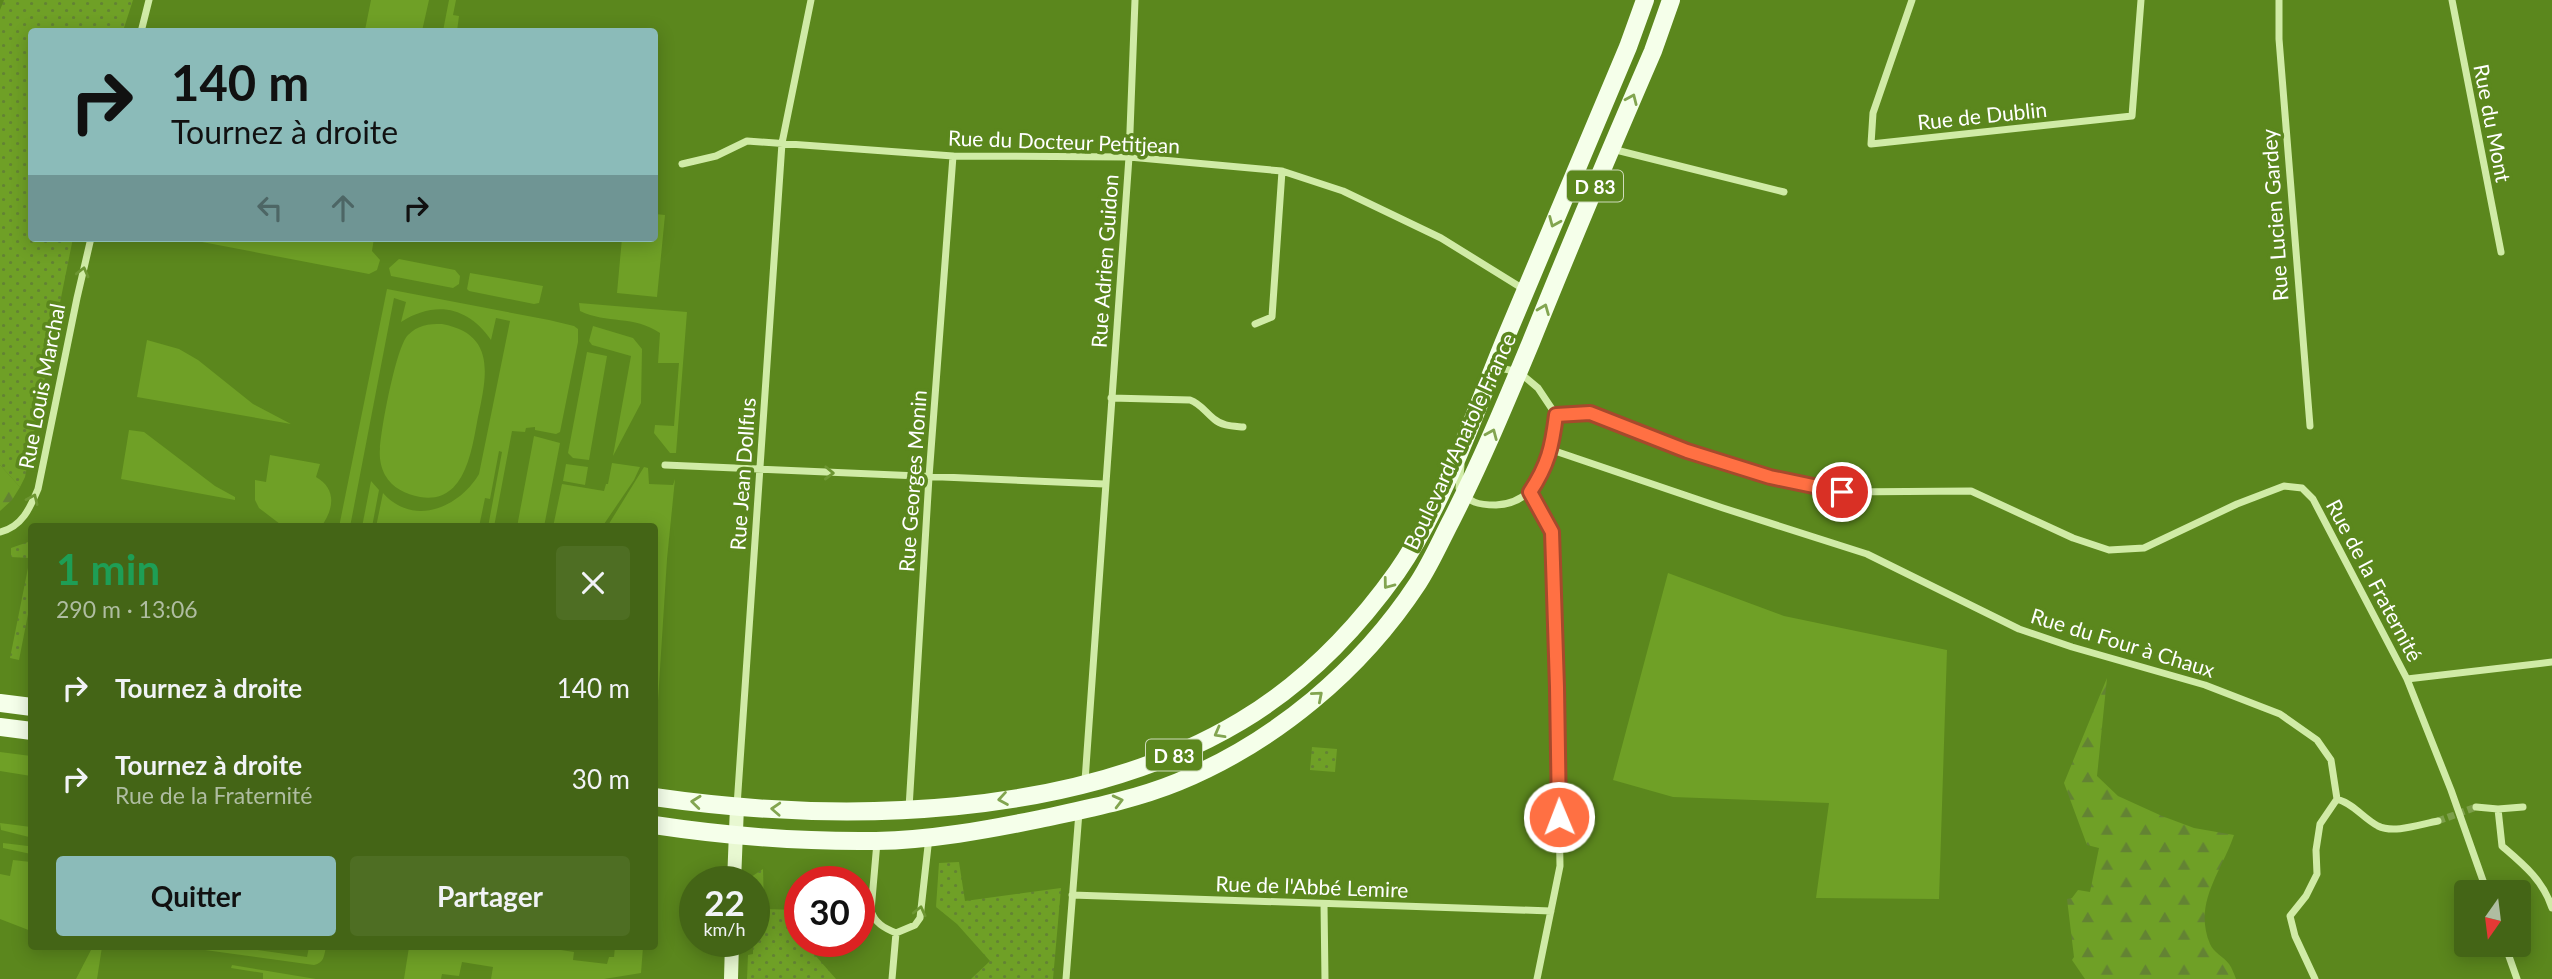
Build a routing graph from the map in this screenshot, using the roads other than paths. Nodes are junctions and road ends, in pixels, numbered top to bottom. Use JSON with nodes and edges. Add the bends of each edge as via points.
{"nodes":[{"id":1,"x":149,"y":0,"type":"edge"},
{"id":2,"x":811,"y":0,"type":"edge"},
{"id":3,"x":1135,"y":0,"type":"edge"},
{"id":4,"x":1645,"y":0,"type":"edge"},
{"id":5,"x":1671,"y":0,"type":"edge"},
{"id":6,"x":1912,"y":0,"type":"edge"},
{"id":7,"x":2141,"y":0,"type":"edge"},
{"id":8,"x":2279,"y":0,"type":"edge"},
{"id":9,"x":2452,"y":0,"type":"edge"},
{"id":10,"x":142,"y":28,"type":"edge"},
{"id":11,"x":782,"y":143,"type":"junction"},
{"id":12,"x":1610,"y":148,"type":"junction"},
{"id":13,"x":953,"y":156,"type":"junction"},
{"id":14,"x":1129,"y":157,"type":"junction"},
{"id":15,"x":682,"y":164,"type":"dead end"},
{"id":16,"x":1283,"y":171,"type":"junction"},
{"id":17,"x":1784,"y":192,"type":"dead end"},
{"id":18,"x":90,"y":242,"type":"edge"},
{"id":19,"x":2501,"y":252,"type":"dead end"},
{"id":20,"x":1526,"y":291,"type":"junction"},
{"id":21,"x":1255,"y":324,"type":"dead end"},
{"id":22,"x":1494,"y":366,"type":"junction"},
{"id":23,"x":1518,"y":372,"type":"junction"},
{"id":24,"x":1111,"y":398,"type":"junction"},
{"id":25,"x":1556,"y":415,"type":"junction"},
{"id":26,"x":2310,"y":426,"type":"dead end"},
{"id":27,"x":1243,"y":427,"type":"dead end"},
{"id":28,"x":1464,"y":437,"type":"junction"},
{"id":29,"x":1552,"y":450,"type":"junction"},
{"id":30,"x":665,"y":465,"type":"dead end"},
{"id":31,"x":760,"y":470,"type":"junction"},
{"id":32,"x":929,"y":477,"type":"junction"},
{"id":33,"x":1104,"y":484,"type":"junction"},
{"id":34,"x":1530,"y":492,"type":"junction"},
{"id":35,"x":1464,"y":495,"type":"junction"},
{"id":36,"x":3,"y":531,"type":"edge"},
{"id":37,"x":2552,"y":662,"type":"edge"},
{"id":38,"x":2407,"y":679,"type":"junction"},
{"id":39,"x":0,"y":703,"type":"edge"},
{"id":40,"x":28,"y":706,"type":"edge"},
{"id":41,"x":0,"y":727,"type":"edge"},
{"id":42,"x":28,"y":730,"type":"edge"},
{"id":43,"x":1084,"y":785,"type":"junction"},
{"id":44,"x":658,"y":797,"type":"edge"},
{"id":45,"x":2337,"y":799,"type":"junction"},
{"id":46,"x":737,"y":806,"type":"junction"},
{"id":47,"x":2476,"y":807,"type":"tunnel mouth"},
{"id":48,"x":2523,"y":807,"type":"dead end"},
{"id":49,"x":909,"y":809,"type":"junction"},
{"id":50,"x":2498,"y":809,"type":"junction"},
{"id":51,"x":1079,"y":811,"type":"junction"},
{"id":52,"x":2438,"y":821,"type":"tunnel mouth"},
{"id":53,"x":658,"y":825,"type":"edge"},
{"id":54,"x":735,"y":835,"type":"junction"},
{"id":55,"x":929,"y":837,"type":"junction"},
{"id":56,"x":877,"y":841,"type":"junction"},
{"id":57,"x":734,"y":866,"type":"edge"},
{"id":58,"x":2483,"y":880,"type":"edge"},
{"id":59,"x":1072,"y":895,"type":"junction"},
{"id":60,"x":1324,"y":904,"type":"junction"},
{"id":61,"x":2552,"y":908,"type":"edge"},
{"id":62,"x":1551,"y":911,"type":"junction"},
{"id":63,"x":896,"y":933,"type":"junction"},
{"id":64,"x":732,"y":957,"type":"edge"},
{"id":65,"x":2509,"y":957,"type":"edge"},
{"id":66,"x":731,"y":979,"type":"edge"},
{"id":67,"x":892,"y":979,"type":"edge"},
{"id":68,"x":1066,"y":979,"type":"edge"},
{"id":69,"x":1325,"y":979,"type":"edge"},
{"id":70,"x":1537,"y":979,"type":"edge"},
{"id":71,"x":2315,"y":979,"type":"edge"},
{"id":72,"x":2517,"y":979,"type":"edge"}],
"edges":[{"from":1,"to":10,"type":"street"},
{"from":2,"to":11,"type":"street","name":"Rue Jean Dollfus"},
{"from":3,"to":14,"type":"street","name":"Rue Adrien Guidon"},
{"from":4,"to":20,"type":"main road","name":"Boulevard Anatole France","number":"D 83","one_way":true},
{"from":12,"to":5,"type":"main road","name":"Boulevard Anatole France","number":"D 83","one_way":true},
{"from":6,"to":7,"type":"street","name":"Rue de Dublin","via":[[1873,113],[1871,144],[2132,116]]},
{"from":8,"to":26,"type":"street","name":"Rue Lucien Gardey"},
{"from":9,"to":19,"type":"street","name":"Rue du Mont"},
{"from":11,"to":13,"type":"street","name":"Rue du Docteur Petitjean"},
{"from":11,"to":15,"type":"street","via":[[747,141],[716,156]]},
{"from":11,"to":31,"type":"street","name":"Rue Jean Dollfus"},
{"from":12,"to":17,"type":"street"},
{"from":23,"to":12,"type":"main road","name":"Boulevard Anatole France","number":"D 83","one_way":true},
{"from":13,"to":14,"type":"street","name":"Rue du Docteur Petitjean"},
{"from":13,"to":32,"type":"street","name":"Rue Georges Monin"},
{"from":14,"to":16,"type":"street","name":"Rue du Docteur Petitjean"},
{"from":14,"to":24,"type":"street","name":"Rue Adrien Guidon"},
{"from":16,"to":20,"type":"street","name":"Rue du Docteur Petitjean","via":[[1343,191],[1441,238]]},
{"from":16,"to":21,"type":"street","via":[[1272,317]]},
{"from":36,"to":18,"type":"street","name":"Rue Louis Marchal","one_way":true,"via":[[26,515],[38,489]]},
{"from":20,"to":22,"type":"main road","name":"Boulevard Anatole France","number":"D 83"},
{"from":22,"to":23,"type":"street"},
{"from":22,"to":28,"type":"main road","name":"Boulevard Anatole France","number":"D 83"},
{"from":23,"to":25,"type":"street","via":[[1538,388]]},
{"from":35,"to":23,"type":"main road","name":"Boulevard Anatole France","number":"D 83","one_way":true},
{"from":24,"to":27,"type":"street","via":[[1190,400],[1214,420]]},
{"from":24,"to":33,"type":"street","name":"Rue Adrien Guidon"},
{"from":25,"to":29,"type":"street"},
{"from":25,"to":38,"type":"street","name":"Rue de la Fraternité","via":[[1590,413],[1687,451],[1842,492],[1971,491],[2109,550],[2144,548],[2284,486],[2302,488],[2313,499]]},
{"from":28,"to":35,"type":"street","via":[[1459,488]]},
{"from":28,"to":43,"type":"main road","name":"Boulevard Anatole France","number":"D 83","one_way":true,"via":[[1422,530],[1398,569],[1369,609],[1321,660],[1243,720],[1205,741],[1126,774]]},
{"from":29,"to":34,"type":"street"},
{"from":29,"to":45,"type":"street","name":"Rue du Four à Chaux","via":[[1867,554],[2019,629],[2206,685],[2280,714],[2317,740],[2331,760]]},
{"from":30,"to":31,"type":"street"},
{"from":31,"to":32,"type":"street","one_way":true},
{"from":31,"to":46,"type":"street","name":"Rue Jean Dollfus"},
{"from":32,"to":33,"type":"street"},
{"from":32,"to":49,"type":"street","name":"Rue Georges Monin"},
{"from":33,"to":43,"type":"street","name":"Rue Adrien Guidon"},
{"from":34,"to":35,"type":"street","via":[[1505,505],[1479,505]]},
{"from":34,"to":62,"type":"street","via":[[1552,532],[1560,866]]},
{"from":51,"to":35,"type":"main road","name":"Boulevard Anatole France","number":"D 83","one_way":true,"via":[[1178,782],[1254,743],[1306,706],[1371,644],[1412,591]]},
{"from":37,"to":38,"type":"street","name":"Rue de la Fraternité"},
{"from":38,"to":58,"type":"street","name":"Rue de la Fraternité"},
{"from":39,"to":40,"type":"main road"},
{"from":41,"to":42,"type":"main road"},
{"from":43,"to":49,"type":"main road","name":"Boulevard Anatole France","number":"D 83","one_way":true},
{"from":46,"to":44,"type":"main road","name":"Boulevard Anatole France","number":"D 83","one_way":true},
{"from":45,"to":52,"type":"street","via":[[2348,802],[2379,827],[2398,829]]},
{"from":45,"to":71,"type":"street","via":[[2320,824],[2317,874],[2290,916]]},
{"from":49,"to":46,"type":"main road","name":"Boulevard Anatole France","number":"D 83","one_way":true},
{"from":46,"to":54,"type":"street"},
{"from":47,"to":50,"type":"street"},
{"from":48,"to":50,"type":"street"},
{"from":50,"to":61,"type":"street","via":[[2502,846],[2531,870]]},
{"from":51,"to":55,"type":"main road","name":"Boulevard Anatole France","number":"D 83"},
{"from":51,"to":59,"type":"street"},
{"from":53,"to":54,"type":"main road","name":"Boulevard Anatole France","number":"D 83"},
{"from":54,"to":56,"type":"main road","name":"Boulevard Anatole France","number":"D 83"},
{"from":54,"to":57,"type":"street"},
{"from":55,"to":56,"type":"main road","name":"Boulevard Anatole France","number":"D 83"},
{"from":63,"to":55,"type":"street","one_way":true,"via":[[920,918]]},
{"from":56,"to":63,"type":"street","via":[[871,911],[884,928]]},
{"from":59,"to":60,"type":"street","name":"Rue de l'Abbé Lemire"},
{"from":59,"to":68,"type":"street"},
{"from":60,"to":62,"type":"street","name":"Rue de l'Abbé Lemire"},
{"from":60,"to":69,"type":"street"},
{"from":62,"to":70,"type":"street"},
{"from":63,"to":67,"type":"street"},
{"from":64,"to":66,"type":"street"},
{"from":65,"to":72,"type":"street"}]}
